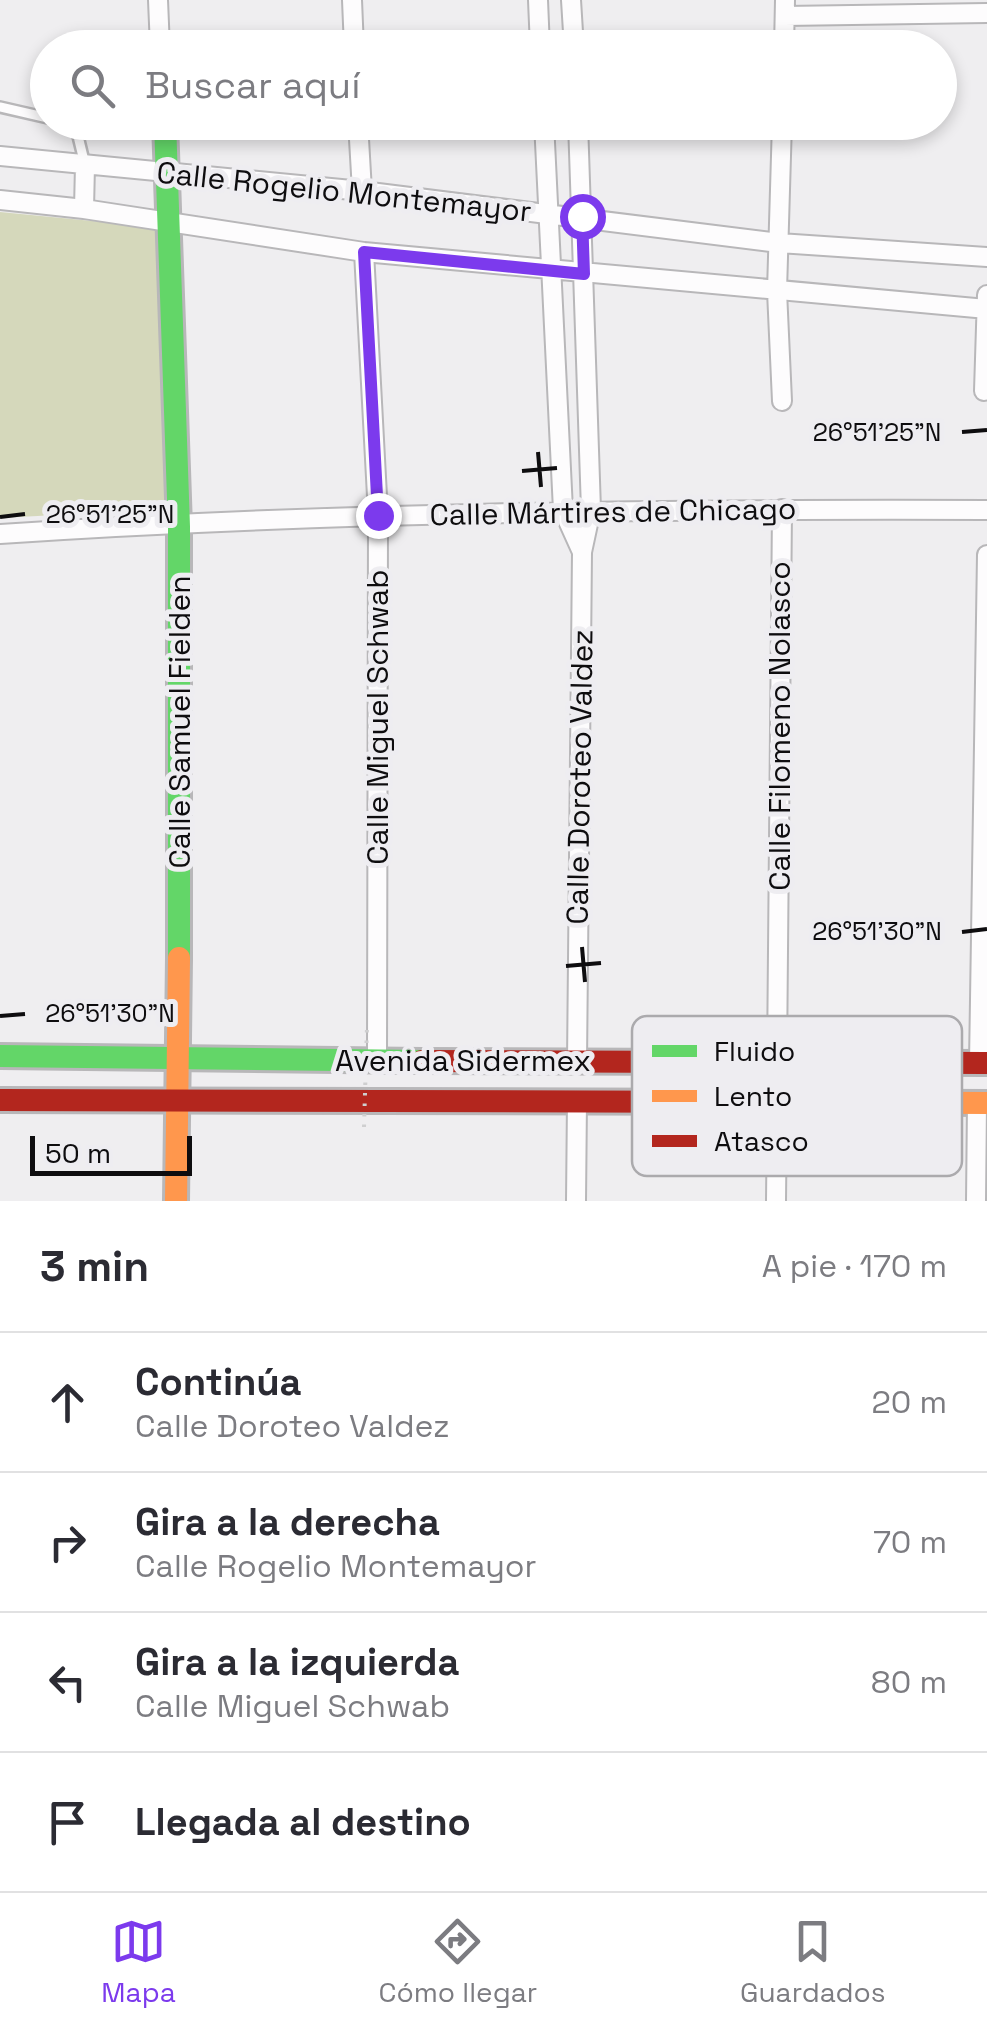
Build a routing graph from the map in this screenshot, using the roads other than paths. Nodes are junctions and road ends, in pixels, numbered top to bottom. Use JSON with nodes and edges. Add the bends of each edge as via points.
{"nodes":[{"id":1,"x":158,"y":0,"type":"edge"},
{"id":2,"x":352,"y":0,"type":"edge"},
{"id":3,"x":538,"y":0,"type":"edge"},
{"id":4,"x":571,"y":0,"type":"edge"},
{"id":5,"x":785,"y":8,"type":"edge"},
{"id":6,"x":987,"y":13,"type":"edge"},
{"id":7,"x":159,"y":30,"type":"edge"},
{"id":8,"x":353,"y":30,"type":"edge"},
{"id":9,"x":539,"y":30,"type":"edge"},
{"id":10,"x":573,"y":30,"type":"edge"},
{"id":11,"x":0,"y":107,"type":"edge"},
{"id":12,"x":30,"y":114,"type":"edge"},
{"id":13,"x":80,"y":140,"type":"edge"},
{"id":14,"x":166,"y":140,"type":"edge"},
{"id":15,"x":359,"y":140,"type":"edge"},
{"id":16,"x":545,"y":140,"type":"edge"},
{"id":17,"x":579,"y":140,"type":"edge"},
{"id":18,"x":782,"y":140,"type":"edge"},
{"id":19,"x":0,"y":156,"type":"edge"},
{"id":20,"x":85,"y":165,"type":"junction"},
{"id":21,"x":168,"y":174,"type":"junction"},
{"id":22,"x":362,"y":191,"type":"junction"},
{"id":23,"x":0,"y":200,"type":"edge"},
{"id":24,"x":84,"y":209,"type":"junction"},
{"id":25,"x":550,"y":214,"type":"junction"},
{"id":26,"x":582,"y":216,"type":"junction"},
{"id":27,"x":172,"y":225,"type":"junction"},
{"id":28,"x":779,"y":243,"type":"junction"},
{"id":29,"x":364,"y":252,"type":"junction"},
{"id":30,"x":987,"y":258,"type":"edge"},
{"id":31,"x":552,"y":272,"type":"junction"},
{"id":32,"x":584,"y":274,"type":"junction"},
{"id":33,"x":777,"y":291,"type":"junction"},
{"id":34,"x":987,"y":295,"type":"edge"},
{"id":35,"x":987,"y":309,"type":"edge"},
{"id":36,"x":984,"y":391,"type":"dead end"},
{"id":37,"x":782,"y":401,"type":"dead end"},
{"id":38,"x":782,"y":509,"type":"junction"},
{"id":39,"x":563,"y":510,"type":"junction"},
{"id":40,"x":591,"y":510,"type":"junction"},
{"id":41,"x":987,"y":510,"type":"edge"},
{"id":42,"x":378,"y":515,"type":"junction"},
{"id":43,"x":180,"y":522,"type":"junction"},
{"id":44,"x":0,"y":534,"type":"edge"},
{"id":45,"x":582,"y":552,"type":"junction"},
{"id":46,"x":987,"y":556,"type":"edge"},
{"id":47,"x":777,"y":1016,"type":"edge"},
{"id":48,"x":0,"y":1056,"type":"edge"},
{"id":49,"x":180,"y":1057,"type":"junction"},
{"id":50,"x":377,"y":1061,"type":"junction"},
{"id":51,"x":577,"y":1062,"type":"junction"},
{"id":52,"x":632,"y":1062,"type":"edge"},
{"id":53,"x":983,"y":1062,"type":"edge"},
{"id":54,"x":0,"y":1100,"type":"edge"},
{"id":55,"x":178,"y":1100,"type":"junction"},
{"id":56,"x":576,"y":1101,"type":"junction"},
{"id":57,"x":632,"y":1101,"type":"edge"},
{"id":58,"x":982,"y":1103,"type":"edge"},
{"id":59,"x":176,"y":1201,"type":"edge"},
{"id":60,"x":576,"y":1201,"type":"edge"},
{"id":61,"x":976,"y":1201,"type":"edge"}],
"edges":[{"from":1,"to":7,"type":"street"},
{"from":2,"to":8,"type":"street"},
{"from":3,"to":9,"type":"street"},
{"from":4,"to":10,"type":"street"},
{"from":5,"to":6,"type":"street"},
{"from":11,"to":12,"type":"lane"},
{"from":13,"to":20,"type":"lane"},
{"from":14,"to":21,"type":"main road","name":"Calle Samuel Fielden"},
{"from":15,"to":22,"type":"street"},
{"from":16,"to":25,"type":"street","name":"Calle Doroteo Valdez"},
{"from":17,"to":26,"type":"street","name":"Calle Doroteo Valdez"},
{"from":18,"to":28,"type":"street"},
{"from":19,"to":20,"type":"street","name":"Calle Rogelio Montemayor"},
{"from":20,"to":21,"type":"street","name":"Calle Rogelio Montemayor"},
{"from":20,"to":24,"type":"street"},
{"from":21,"to":22,"type":"street","name":"Calle Rogelio Montemayor"},
{"from":21,"to":27,"type":"main road","name":"Calle Samuel Fielden"},
{"from":22,"to":25,"type":"street","name":"Calle Rogelio Montemayor"},
{"from":23,"to":24,"type":"street","name":"Calle Rogelio Montemayor"},
{"from":24,"to":27,"type":"street","name":"Calle Rogelio Montemayor"},
{"from":25,"to":26,"type":"street","name":"Calle Rogelio Montemayor"},
{"from":25,"to":31,"type":"street","name":"Calle Doroteo Valdez"},
{"from":26,"to":28,"type":"street","name":"Calle Rogelio Montemayor"},
{"from":26,"to":32,"type":"street","name":"Calle Doroteo Valdez"},
{"from":27,"to":29,"type":"street","name":"Calle Rogelio Montemayor"},
{"from":27,"to":43,"type":"main road","name":"Calle Samuel Fielden"},
{"from":28,"to":30,"type":"street","name":"Calle Rogelio Montemayor"},
{"from":28,"to":33,"type":"street"},
{"from":29,"to":31,"type":"street","name":"Calle Rogelio Montemayor"},
{"from":29,"to":42,"type":"street","name":"Calle Miguel Schwab"},
{"from":31,"to":32,"type":"street","name":"Calle Rogelio Montemayor"},
{"from":31,"to":39,"type":"street","name":"Calle Doroteo Valdez"},
{"from":32,"to":33,"type":"street","name":"Calle Rogelio Montemayor"},
{"from":32,"to":40,"type":"street","name":"Calle Doroteo Valdez"},
{"from":33,"to":35,"type":"street","name":"Calle Rogelio Montemayor"},
{"from":33,"to":37,"type":"street"},
{"from":34,"to":35,"type":"street"},
{"from":35,"to":36,"type":"street"},
{"from":38,"to":40,"type":"street","name":"Calle Mártires de Chicago"},
{"from":38,"to":41,"type":"street","name":"Calle Mártires de Chicago"},
{"from":38,"to":47,"type":"street","name":"Calle Filomeno Nolasco"},
{"from":39,"to":40,"type":"street","name":"Calle Mártires de Chicago"},
{"from":39,"to":42,"type":"street","name":"Calle Mártires de Chicago"},
{"from":39,"to":45,"type":"street","name":"Calle Doroteo Valdez"},
{"from":40,"to":45,"type":"street","name":"Calle Doroteo Valdez"},
{"from":42,"to":43,"type":"street","name":"Calle Mártires de Chicago"},
{"from":42,"to":50,"type":"street","name":"Calle Miguel Schwab"},
{"from":43,"to":44,"type":"street","name":"Calle Mártires de Chicago"},
{"from":43,"to":49,"type":"main road","name":"Calle Samuel Fielden"},
{"from":45,"to":51,"type":"street","name":"Calle Doroteo Valdez"},
{"from":46,"to":53,"type":"street"},
{"from":48,"to":49,"type":"main road","name":"Avenida Sidermex"},
{"from":49,"to":50,"type":"main road","name":"Avenida Sidermex"},
{"from":49,"to":55,"type":"main road","name":"Calle Samuel Fielden"},
{"from":50,"to":51,"type":"main road","name":"Avenida Sidermex"},
{"from":51,"to":52,"type":"main road","name":"Avenida Sidermex"},
{"from":54,"to":55,"type":"main road","name":"Avenida Sidermex"},
{"from":55,"to":56,"type":"main road","name":"Avenida Sidermex"},
{"from":55,"to":59,"type":"main road","name":"Calle Samuel Fielden"},
{"from":56,"to":57,"type":"main road","name":"Avenida Sidermex"},
{"from":56,"to":60,"type":"street"},
{"from":58,"to":61,"type":"street"}]}
